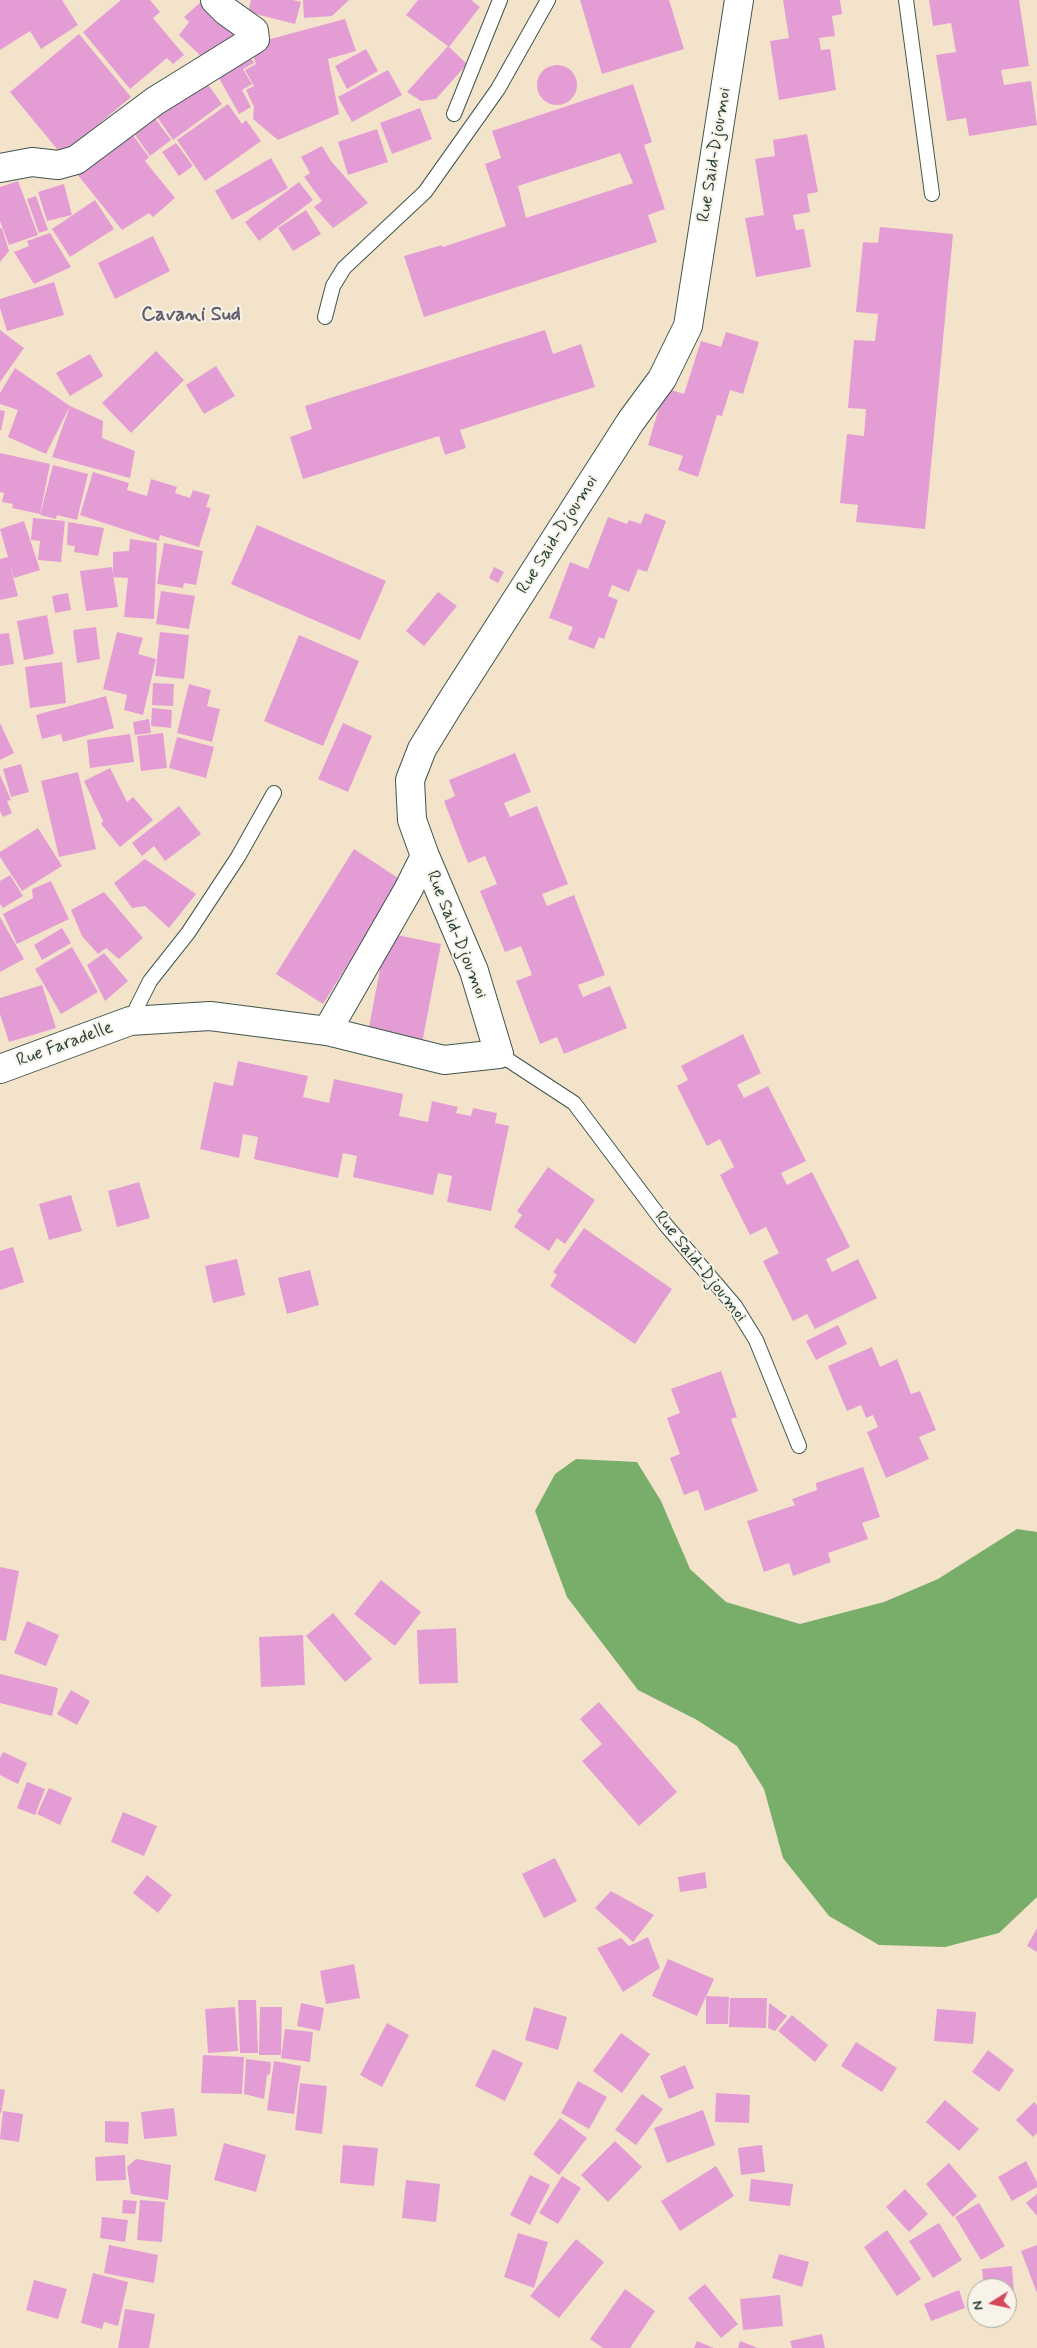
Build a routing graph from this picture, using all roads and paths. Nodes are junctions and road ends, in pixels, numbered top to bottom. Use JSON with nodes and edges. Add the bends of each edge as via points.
{"nodes":[{"id":1,"x":215,"y":0,"type":"edge"},
{"id":2,"x":500,"y":0,"type":"edge"},
{"id":3,"x":548,"y":0,"type":"edge"},
{"id":4,"x":739,"y":0,"type":"edge"},
{"id":5,"x":906,"y":0,"type":"edge"},
{"id":6,"x":454,"y":114,"type":"dead end"},
{"id":7,"x":0,"y":168,"type":"edge"},
{"id":8,"x":932,"y":194,"type":"dead end"},
{"id":9,"x":325,"y":317,"type":"dead end"},
{"id":10,"x":274,"y":793,"type":"dead end"},
{"id":11,"x":425,"y":856,"type":"junction"},
{"id":12,"x":130,"y":1022,"type":"junction"},
{"id":13,"x":328,"y":1031,"type":"junction"},
{"id":14,"x":499,"y":1054,"type":"junction"},
{"id":15,"x":0,"y":1069,"type":"edge"},
{"id":16,"x":799,"y":1446,"type":"dead end"}],
"edges":[{"from":1,"to":7,"type":"street","via":[[226,12],[254,31],[255,39],[155,101],[76,160],[58,165],[32,162]]},
{"from":2,"to":6,"type":"lane"},
{"from":3,"to":9,"type":"lane","via":[[498,89],[425,192],[344,268],[332,286]]},
{"from":4,"to":11,"type":"street","name":"Rue Said-Djoumoi","via":[[688,326],[662,380],[631,421],[422,749],[410,780],[412,820]]},
{"from":5,"to":8,"type":"lane"},
{"from":10,"to":12,"type":"lane","via":[[238,857],[188,933],[150,981]]},
{"from":11,"to":13,"type":"street"},
{"from":11,"to":14,"type":"street","name":"Rue Said-Djoumoi","via":[[474,971]]},
{"from":12,"to":13,"type":"street","via":[[210,1016]]},
{"from":12,"to":15,"type":"street","name":"Rue Faradelle"},
{"from":13,"to":14,"type":"street","via":[[444,1060]]},
{"from":14,"to":16,"type":"lane","name":"Rue Said-Djoumoi","via":[[574,1103],[665,1224],[735,1306],[756,1340]]}]}
